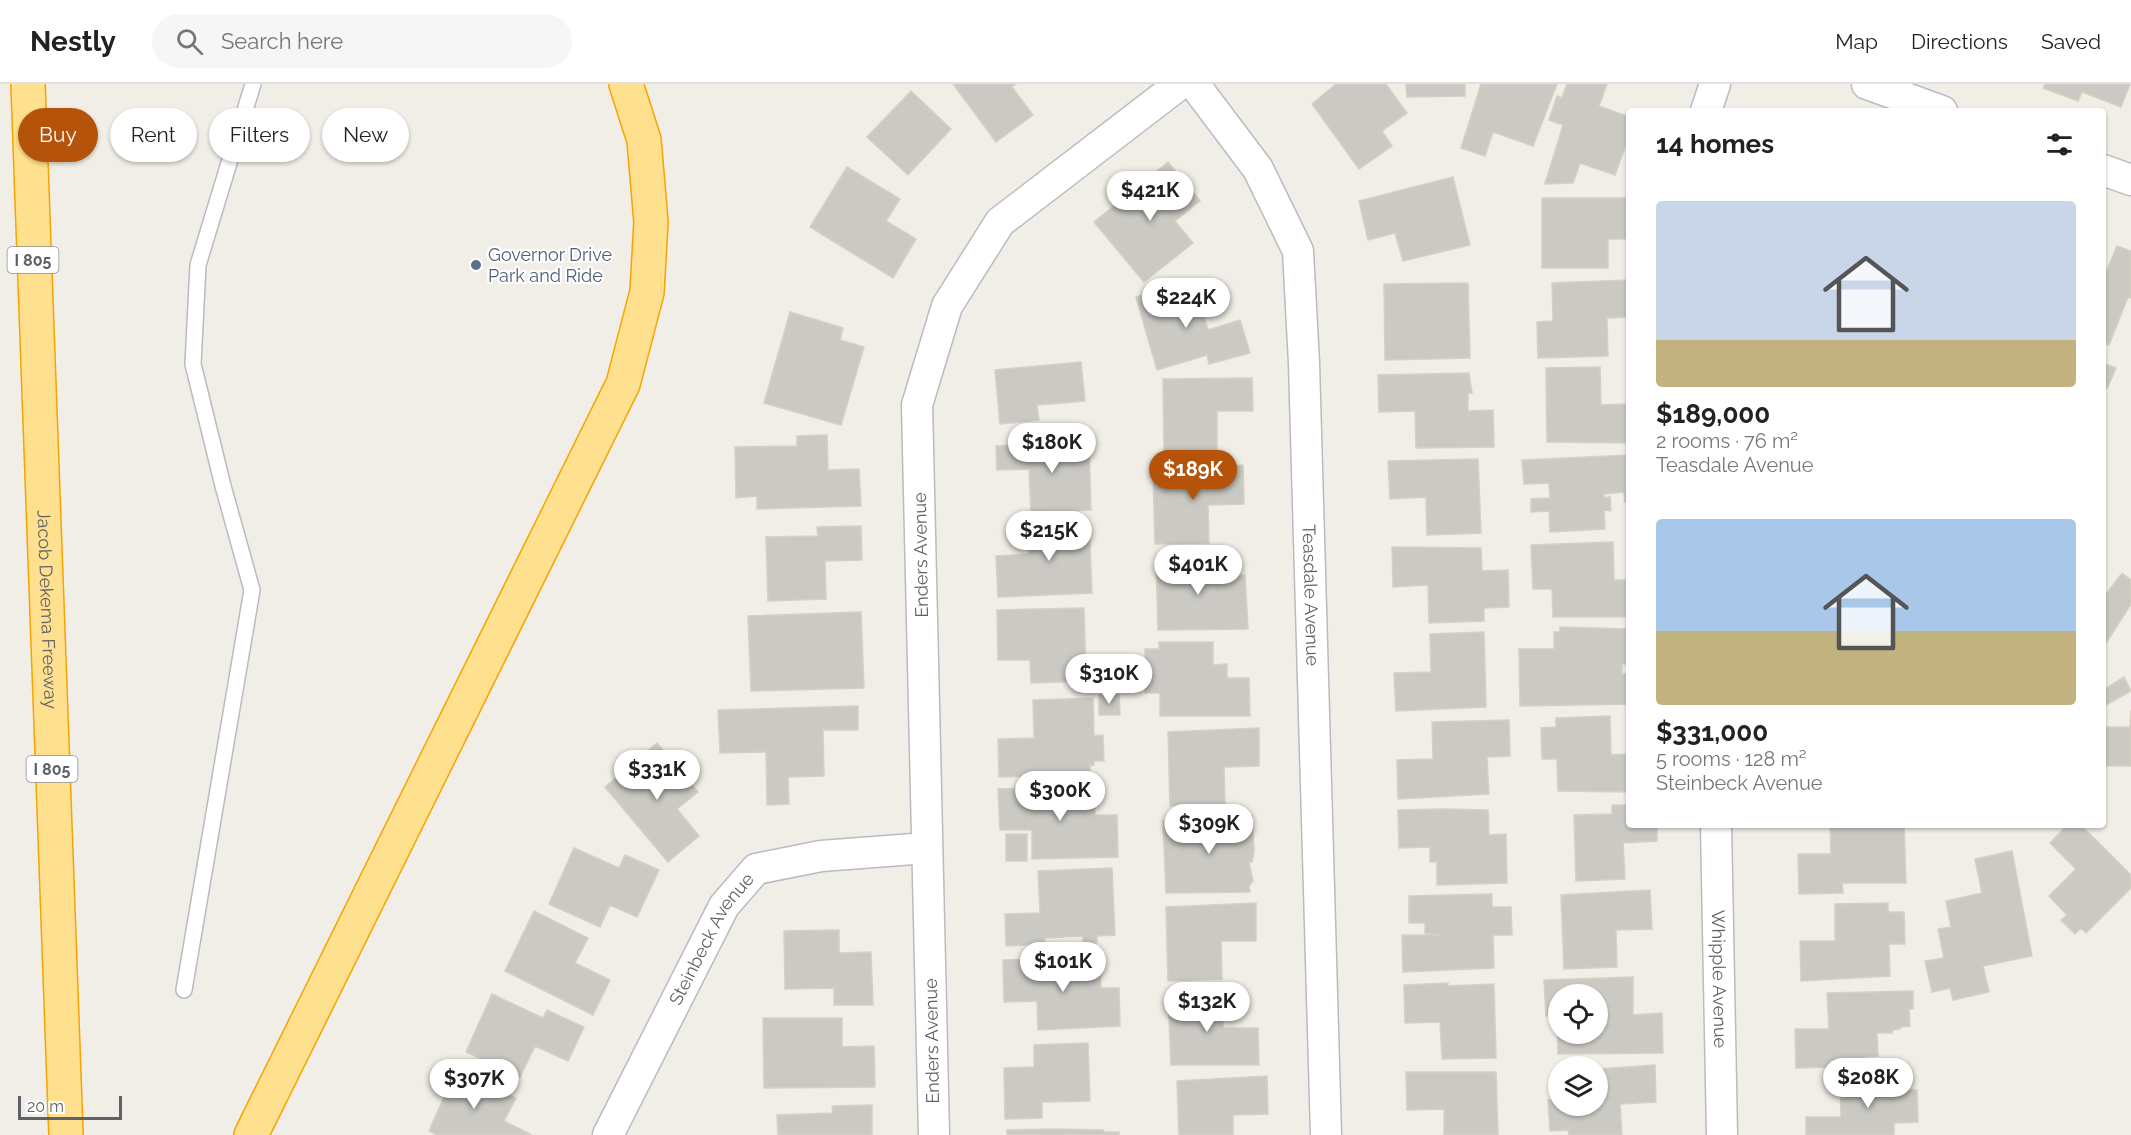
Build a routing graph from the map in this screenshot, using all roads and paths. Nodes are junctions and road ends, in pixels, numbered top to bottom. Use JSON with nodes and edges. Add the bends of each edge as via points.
{"nodes":[{"id":1,"x":28,"y":84,"type":"edge"},
{"id":2,"x":253,"y":84,"type":"edge"},
{"id":3,"x":626,"y":84,"type":"edge"},
{"id":4,"x":1180,"y":84,"type":"edge"},
{"id":5,"x":1194,"y":84,"type":"edge"},
{"id":6,"x":1715,"y":84,"type":"edge"},
{"id":7,"x":1868,"y":84,"type":"edge"},
{"id":8,"x":1707,"y":108,"type":"edge"},
{"id":9,"x":1934,"y":108,"type":"edge"},
{"id":10,"x":2106,"y":171,"type":"edge"},
{"id":11,"x":2131,"y":180,"type":"edge"},
{"id":12,"x":1716,"y":828,"type":"edge"},
{"id":13,"x":927,"y":848,"type":"junction"},
{"id":14,"x":184,"y":990,"type":"dead end"},
{"id":15,"x":66,"y":1135,"type":"edge"},
{"id":16,"x":251,"y":1135,"type":"edge"},
{"id":17,"x":608,"y":1135,"type":"edge"},
{"id":18,"x":934,"y":1135,"type":"edge"},
{"id":19,"x":1326,"y":1135,"type":"edge"},
{"id":20,"x":1722,"y":1135,"type":"edge"}],
"edges":[{"from":1,"to":15,"type":"highway","name":"Jacob Dekema Freeway","number":"I 805"},
{"from":2,"to":14,"type":"lane","via":[[198,265],[193,364],[252,590]]},
{"from":3,"to":16,"type":"highway","via":[[644,140],[651,222],[647,292],[623,384]]},
{"from":4,"to":13,"type":"street","name":"Enders Avenue","via":[[1000,222],[947,306],[917,405]]},
{"from":5,"to":19,"type":"street","name":"Teasdale Avenue","via":[[1258,169],[1298,251]]},
{"from":6,"to":8,"type":"street"},
{"from":7,"to":9,"type":"street"},
{"from":10,"to":11,"type":"street"},
{"from":12,"to":20,"type":"street","name":"Whipple Avenue"},
{"from":13,"to":17,"type":"street","name":"Steinbeck Avenue","via":[[821,856],[756,869],[724,906]]},
{"from":13,"to":18,"type":"street","name":"Enders Avenue"}]}
